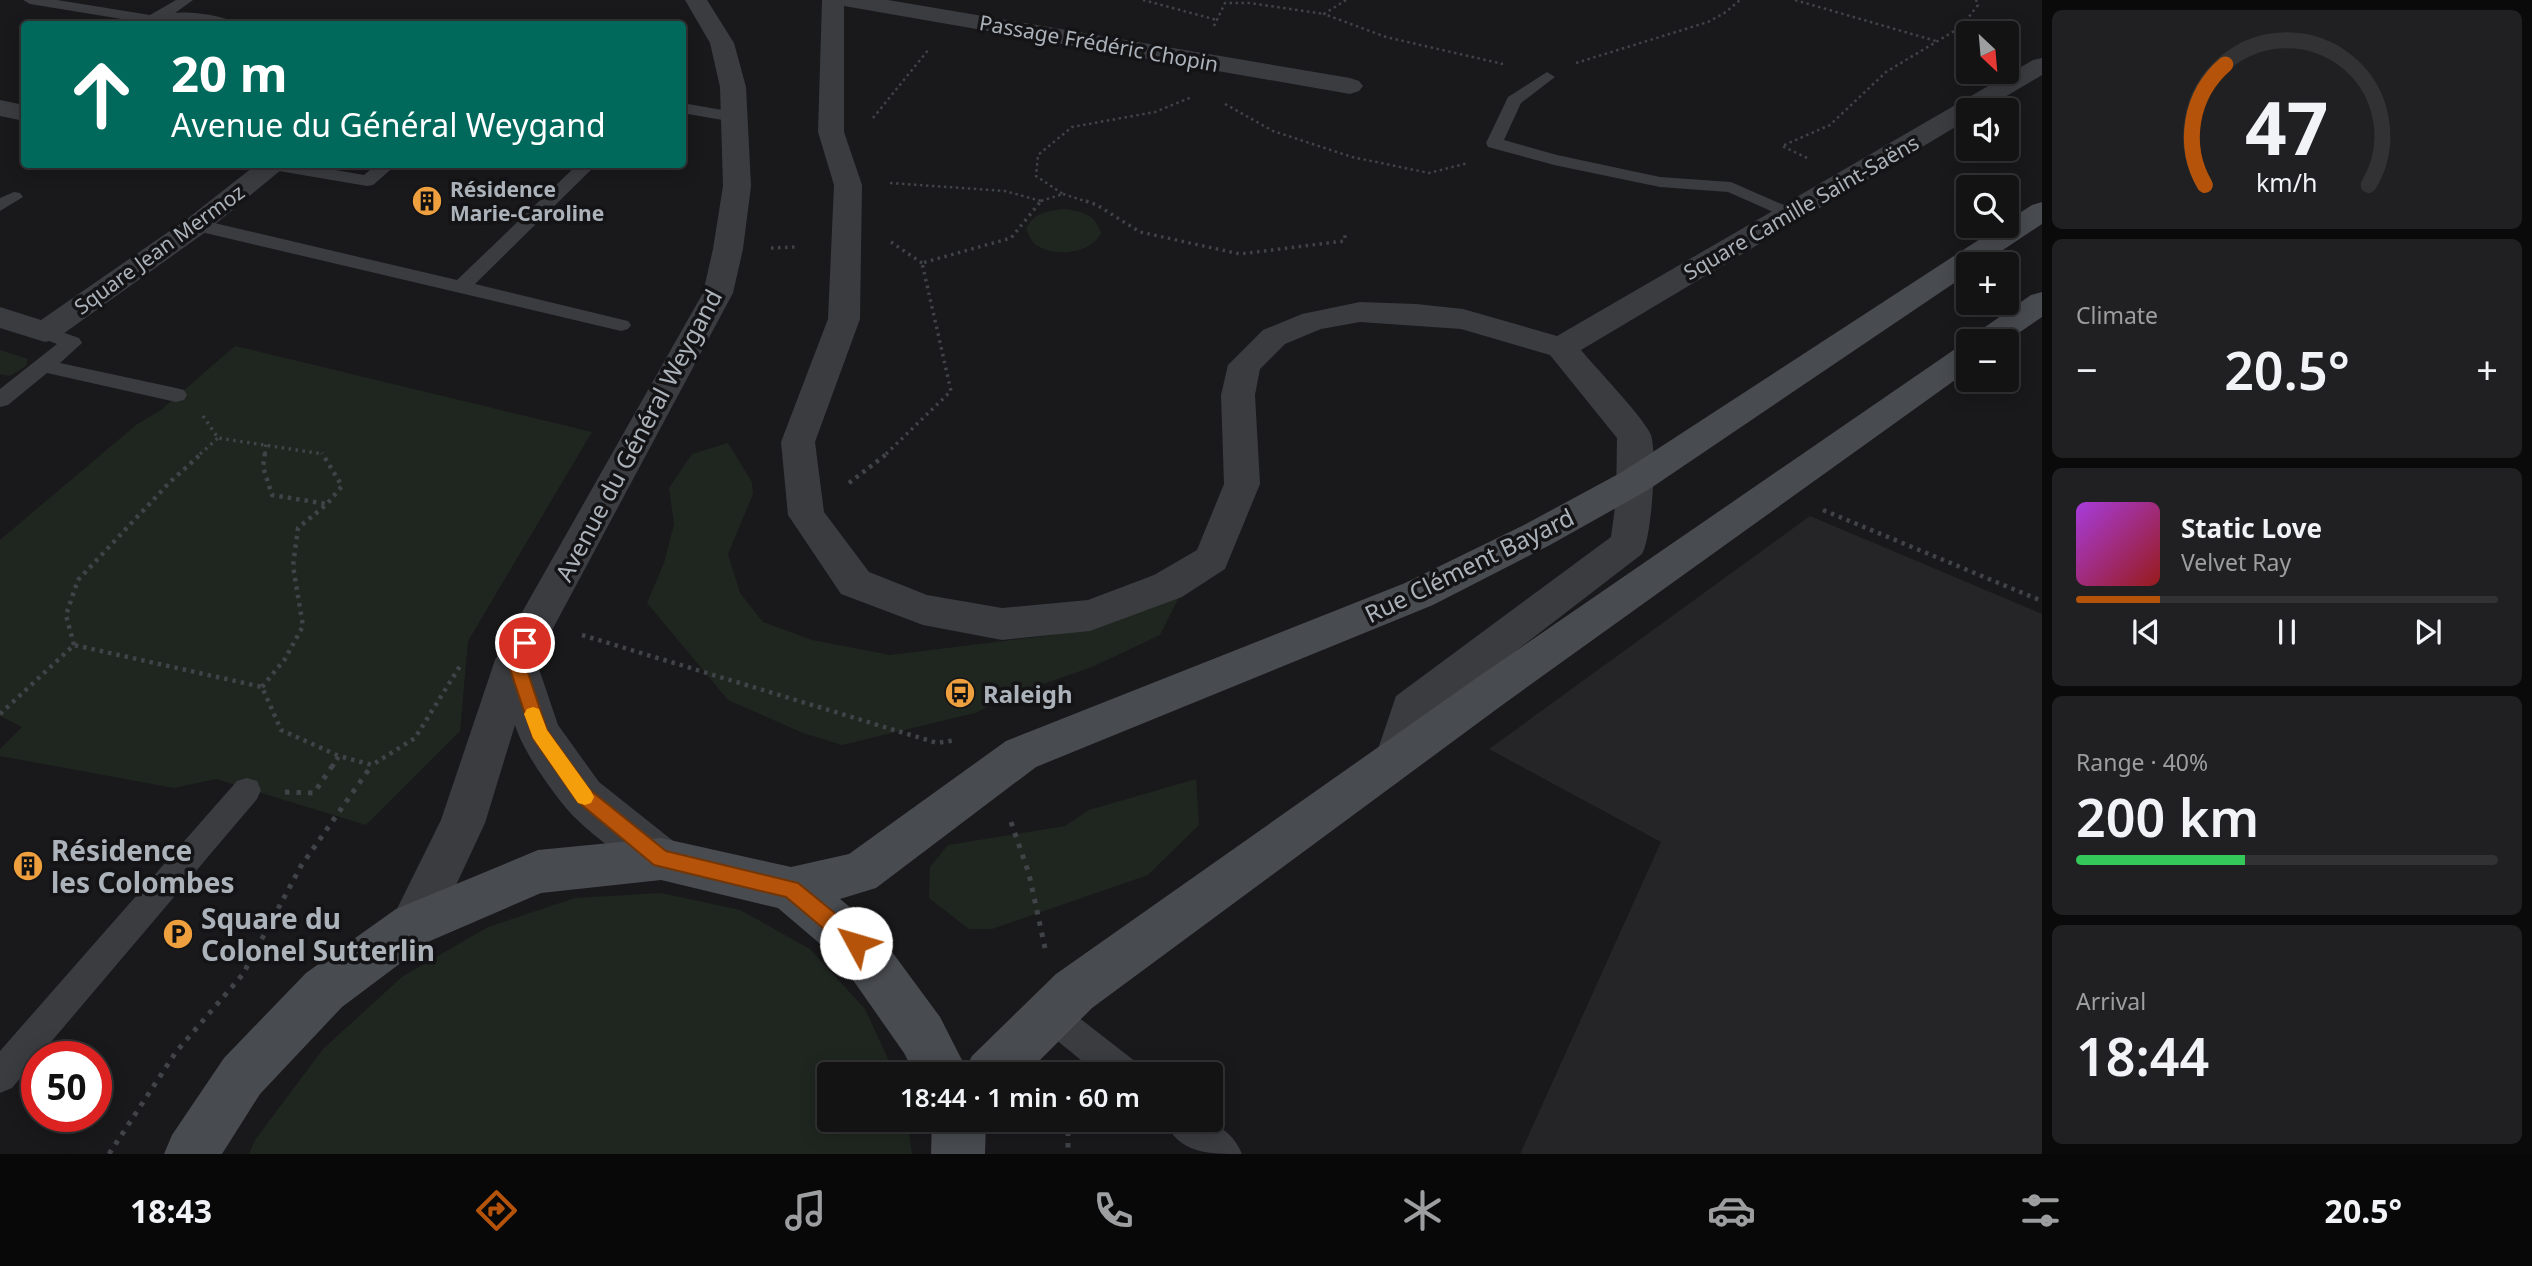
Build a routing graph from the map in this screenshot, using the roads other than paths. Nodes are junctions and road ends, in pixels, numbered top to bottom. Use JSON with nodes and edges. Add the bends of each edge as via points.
{"nodes":[{"id":1,"x":30,"y":0,"type":"edge"},
{"id":2,"x":186,"y":0,"type":"edge"},
{"id":3,"x":696,"y":0,"type":"edge"},
{"id":4,"x":834,"y":0,"type":"edge"},
{"id":5,"x":848,"y":0,"type":"edge"},
{"id":6,"x":152,"y":20,"type":"junction"},
{"id":7,"x":212,"y":21,"type":"edge"},
{"id":8,"x":2042,"y":65,"type":"edge"},
{"id":9,"x":1547,"y":77,"type":"road end"},
{"id":10,"x":1350,"y":86,"type":"dead end"},
{"id":11,"x":0,"y":108,"type":"edge"},
{"id":12,"x":686,"y":109,"type":"edge"},
{"id":13,"x":21,"y":112,"type":"edge"},
{"id":14,"x":734,"y":117,"type":"junction"},
{"id":15,"x":269,"y":168,"type":"edge"},
{"id":16,"x":291,"y":168,"type":"edge"},
{"id":17,"x":384,"y":168,"type":"edge"},
{"id":18,"x":585,"y":168,"type":"edge"},
{"id":19,"x":2042,"y":211,"type":"edge"},
{"id":20,"x":1789,"y":214,"type":"junction"},
{"id":21,"x":197,"y":225,"type":"junction"},
{"id":22,"x":462,"y":286,"type":"junction"},
{"id":23,"x":2042,"y":302,"type":"edge"},
{"id":24,"x":0,"y":317,"type":"edge"},
{"id":25,"x":621,"y":325,"type":"dead end"},
{"id":26,"x":2003,"y":329,"type":"edge"},
{"id":27,"x":45,"y":332,"type":"junction"},
{"id":28,"x":1561,"y":348,"type":"junction"},
{"id":29,"x":1956,"y":363,"type":"edge"},
{"id":30,"x":44,"y":366,"type":"junction"},
{"id":31,"x":176,"y":395,"type":"road end"},
{"id":32,"x":0,"y":400,"type":"edge"},
{"id":33,"x":1635,"y":481,"type":"junction"},
{"id":34,"x":515,"y":660,"type":"junction"},
{"id":35,"x":1397,"y":758,"type":"junction"},
{"id":36,"x":247,"y":790,"type":"road end"},
{"id":37,"x":661,"y":859,"type":"junction"},
{"id":38,"x":791,"y":889,"type":"junction"},
{"id":39,"x":413,"y":925,"type":"junction"},
{"id":40,"x":1049,"y":1014,"type":"junction"},
{"id":41,"x":937,"y":1062,"type":"edge"},
{"id":42,"x":1002,"y":1062,"type":"edge"},
{"id":43,"x":1109,"y":1062,"type":"edge"},
{"id":44,"x":0,"y":1076,"type":"edge"},
{"id":45,"x":959,"y":1132,"type":"edge"},
{"id":46,"x":1197,"y":1132,"type":"edge"},
{"id":47,"x":191,"y":1154,"type":"edge"},
{"id":48,"x":958,"y":1154,"type":"edge"},
{"id":49,"x":1225,"y":1154,"type":"edge"}],
"edges":[{"from":1,"to":6,"type":"lane"},
{"from":2,"to":6,"type":"lane"},
{"from":3,"to":14,"type":"street","name":"Avenue du Général Weygand","via":[[722,43],[733,87]]},
{"from":4,"to":28,"type":"street","via":[[831,132],[848,185],[845,320],[798,443],[806,515],[855,583],[923,610],[1002,625],[1090,615],[1168,586],[1212,559],[1242,484],[1238,395],[1244,365],[1274,337],[1313,321],[1360,312],[1416,314],[1463,319]]},
{"from":5,"to":10,"type":"street","name":"Passage Frédéric Chopin"},
{"from":6,"to":7,"type":"lane","via":[[185,16]]},
{"from":8,"to":20,"type":"street","name":"Square Camille Saint-Saëns"},
{"from":9,"to":20,"type":"lane","via":[[1514,100],[1494,143],[1660,182],[1731,187]]},
{"from":11,"to":13,"type":"street"},
{"from":12,"to":14,"type":"lane"},
{"from":14,"to":34,"type":"street","name":"Avenue du Général Weygand","via":[[737,186],[718,293]]},
{"from":15,"to":21,"type":"street","name":"Square Jean Mermoz"},
{"from":16,"to":17,"type":"lane","name":"Square Jean Mermoz","via":[[368,181]]},
{"from":18,"to":22,"type":"lane"},
{"from":19,"to":33,"type":"main road","name":"Rue Clément Bayard"},
{"from":20,"to":28,"type":"street","name":"Square Camille Saint-Saëns"},
{"from":21,"to":22,"type":"lane"},
{"from":21,"to":27,"type":"street","name":"Square Jean Mermoz"},
{"from":22,"to":25,"type":"lane"},
{"from":23,"to":26,"type":"main road"},
{"from":24,"to":27,"type":"street"},
{"from":27,"to":30,"type":"lane","via":[[72,343]]},
{"from":28,"to":33,"type":"street","via":[[1633,436]]},
{"from":29,"to":35,"type":"main road"},
{"from":30,"to":31,"type":"lane"},
{"from":30,"to":32,"type":"lane"},
{"from":33,"to":35,"type":"street","via":[[1629,544],[1411,708]]},
{"from":33,"to":38,"type":"main road","name":"Rue Clément Bayard","via":[[1419,594],[1021,754],[860,873]]},
{"from":34,"to":37,"type":"street","via":[[539,733],[583,796]]},
{"from":34,"to":39,"type":"street","name":"Avenue du Général Weygand","via":[[462,823]]},
{"from":35,"to":40,"type":"main road","via":[[1074,991]]},
{"from":36,"to":44,"type":"lane"},
{"from":37,"to":38,"type":"main road"},
{"from":37,"to":39,"type":"main road","via":[[538,872]]},
{"from":38,"to":41,"type":"main road","via":[[856,943]]},
{"from":39,"to":47,"type":"main road","via":[[324,990],[242,1076]]},
{"from":40,"to":42,"type":"main road"},
{"from":40,"to":43,"type":"lane"},
{"from":45,"to":48,"type":"main road"},
{"from":46,"to":49,"type":"lane"}]}
